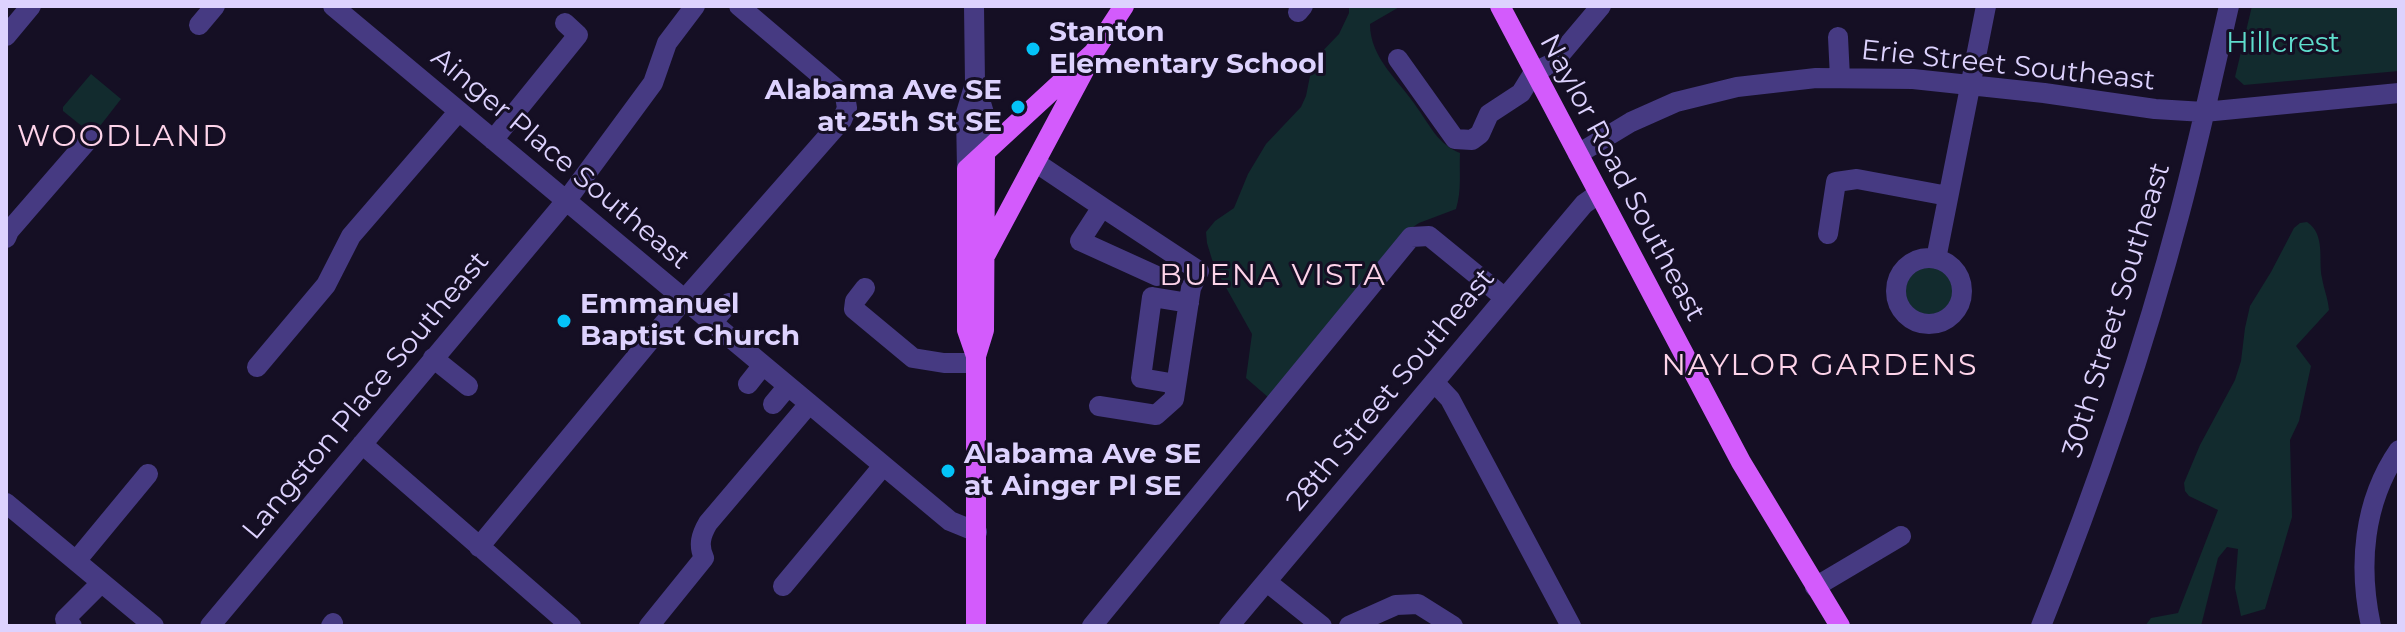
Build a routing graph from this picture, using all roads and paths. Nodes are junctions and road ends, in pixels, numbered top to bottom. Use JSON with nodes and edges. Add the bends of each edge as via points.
{"nodes":[{"id":1,"x":31,"y":6,"type":"edge"},
{"id":2,"x":215,"y":6,"type":"edge"},
{"id":3,"x":333,"y":6,"type":"edge"},
{"id":4,"x":695,"y":6,"type":"edge"},
{"id":5,"x":739,"y":6,"type":"edge"},
{"id":6,"x":974,"y":6,"type":"edge"},
{"id":7,"x":1124,"y":6,"type":"edge"},
{"id":8,"x":1500,"y":6,"type":"edge"},
{"id":9,"x":1601,"y":6,"type":"edge"},
{"id":10,"x":1986,"y":6,"type":"edge"},
{"id":11,"x":2229,"y":6,"type":"edge"},
{"id":12,"x":565,"y":23,"type":"dead end"},
{"id":13,"x":199,"y":25,"type":"dead end"},
{"id":14,"x":6,"y":36,"type":"edge"},
{"id":15,"x":1838,"y":37,"type":"dead end"},
{"id":16,"x":1094,"y":52,"type":"junction"},
{"id":17,"x":1398,"y":59,"type":"dead end"},
{"id":18,"x":1534,"y":72,"type":"junction"},
{"id":19,"x":1840,"y":78,"type":"junction"},
{"id":20,"x":975,"y":83,"type":"junction"},
{"id":21,"x":1970,"y":85,"type":"junction"},
{"id":22,"x":2399,"y":93,"type":"edge"},
{"id":23,"x":459,"y":111,"type":"junction"},
{"id":24,"x":2204,"y":112,"type":"junction"},
{"id":25,"x":89,"y":139,"type":"dead end"},
{"id":26,"x":493,"y":140,"type":"junction"},
{"id":27,"x":985,"y":153,"type":"junction"},
{"id":28,"x":1578,"y":154,"type":"junction"},
{"id":29,"x":1035,"y":162,"type":"junction"},
{"id":30,"x":967,"y":169,"type":"junction"},
{"id":31,"x":1598,"y":194,"type":"junction"},
{"id":32,"x":1948,"y":196,"type":"junction"},
{"id":33,"x":566,"y":201,"type":"junction"},
{"id":34,"x":1102,"y":207,"type":"junction"},
{"id":35,"x":1828,"y":234,"type":"dead end"},
{"id":36,"x":6,"y":238,"type":"edge"},
{"id":37,"x":984,"y":256,"type":"junction"},
{"id":38,"x":1936,"y":259,"type":"dead end"},
{"id":39,"x":1157,"y":276,"type":"dead end"},
{"id":40,"x":865,"y":288,"type":"dead end"},
{"id":41,"x":1505,"y":298,"type":"junction"},
{"id":42,"x":684,"y":300,"type":"junction"},
{"id":43,"x":729,"y":303,"type":"dead end"},
{"id":44,"x":1189,"y":303,"type":"junction"},
{"id":45,"x":712,"y":323,"type":"junction"},
{"id":46,"x":433,"y":358,"type":"junction"},
{"id":47,"x":976,"y":360,"type":"junction"},
{"id":48,"x":763,"y":365,"type":"junction"},
{"id":49,"x":257,"y":367,"type":"dead end"},
{"id":50,"x":1434,"y":382,"type":"junction"},
{"id":51,"x":748,"y":384,"type":"dead end"},
{"id":52,"x":1176,"y":384,"type":"junction"},
{"id":53,"x":468,"y":386,"type":"dead end"},
{"id":54,"x":788,"y":386,"type":"junction"},
{"id":55,"x":773,"y":404,"type":"dead end"},
{"id":56,"x":809,"y":404,"type":"junction"},
{"id":57,"x":1099,"y":406,"type":"dead end"},
{"id":58,"x":362,"y":444,"type":"junction"},
{"id":59,"x":2399,"y":450,"type":"edge"},
{"id":60,"x":883,"y":466,"type":"junction"},
{"id":61,"x":148,"y":474,"type":"dead end"},
{"id":62,"x":6,"y":503,"type":"edge"},
{"id":63,"x":977,"y":532,"type":"junction"},
{"id":64,"x":1901,"y":536,"type":"dead end"},
{"id":65,"x":479,"y":547,"type":"junction"},
{"id":66,"x":76,"y":561,"type":"junction"},
{"id":67,"x":1267,"y":582,"type":"junction"},
{"id":68,"x":101,"y":583,"type":"junction"},
{"id":69,"x":783,"y":586,"type":"dead end"},
{"id":70,"x":1815,"y":587,"type":"junction"},
{"id":71,"x":220,"y":623,"type":"edge"},
{"id":72,"x":65,"y":624,"type":"edge"},
{"id":73,"x":154,"y":626,"type":"edge"},
{"id":74,"x":571,"y":626,"type":"edge"},
{"id":75,"x":649,"y":626,"type":"edge"},
{"id":76,"x":976,"y":626,"type":"edge"},
{"id":77,"x":1092,"y":626,"type":"edge"},
{"id":78,"x":1229,"y":626,"type":"edge"},
{"id":79,"x":1322,"y":626,"type":"edge"},
{"id":80,"x":1349,"y":626,"type":"edge"},
{"id":81,"x":1453,"y":626,"type":"edge"},
{"id":82,"x":1571,"y":626,"type":"edge"},
{"id":83,"x":1840,"y":626,"type":"edge"},
{"id":84,"x":2041,"y":626,"type":"edge"},
{"id":85,"x":2371,"y":626,"type":"edge"}],
"edges":[{"from":1,"to":14,"type":"street"},
{"from":2,"to":13,"type":"street"},
{"from":3,"to":23,"type":"street","name":"Ainger Place Southeast"},
{"from":4,"to":33,"type":"street","name":"Langston Place Southeast","via":[[667,43],[653,83]]},
{"from":5,"to":42,"type":"street","via":[[845,96],[847,108]]},
{"from":6,"to":20,"type":"street"},
{"from":7,"to":16,"type":"main road"},
{"from":8,"to":18,"type":"main road","name":"Naylor Road Southeast"},
{"from":9,"to":18,"type":"street","via":[[1553,63]]},
{"from":10,"to":21,"type":"street"},
{"from":11,"to":24,"type":"street","name":"30th Street Southeast"},
{"from":12,"to":26,"type":"street","via":[[578,35]]},
{"from":15,"to":19,"type":"street"},
{"from":16,"to":27,"type":"main road"},
{"from":16,"to":29,"type":"main road"},
{"from":17,"to":18,"type":"street","via":[[1455,139],[1472,140],[1480,134],[1489,114],[1521,93]]},
{"from":18,"to":28,"type":"main road","name":"Naylor Road Southeast"},
{"from":19,"to":21,"type":"street","name":"Erie Street Southeast"},
{"from":19,"to":28,"type":"street","name":"Erie Street Southeast","via":[[1737,87],[1676,102]]},
{"from":20,"to":27,"type":"street","via":[[984,113]]},
{"from":20,"to":30,"type":"street","via":[[966,113]]},
{"from":21,"to":24,"type":"street","name":"Erie Street Southeast"},
{"from":21,"to":32,"type":"street"},
{"from":22,"to":24,"type":"street","name":"Erie Street Southeast"},
{"from":23,"to":26,"type":"street","name":"Ainger Place Southeast"},
{"from":23,"to":49,"type":"street","via":[[351,236],[326,285]]},
{"from":24,"to":84,"type":"street","name":"30th Street Southeast","via":[[2131,375]]},
{"from":25,"to":36,"type":"street"},
{"from":26,"to":33,"type":"street","name":"Ainger Place Southeast"},
{"from":27,"to":30,"type":"main road"},
{"from":27,"to":37,"type":"main road"},
{"from":28,"to":31,"type":"main road","name":"Naylor Road Southeast"},
{"from":29,"to":34,"type":"street"},
{"from":29,"to":37,"type":"main road"},
{"from":30,"to":47,"type":"main road","via":[[967,330]]},
{"from":31,"to":41,"type":"street","name":"28th Street Southeast"},
{"from":31,"to":70,"type":"main road","name":"Naylor Road Southeast"},
{"from":32,"to":35,"type":"street","via":[[1857,179],[1836,182]]},
{"from":32,"to":38,"type":"street"},
{"from":33,"to":42,"type":"street","name":"Ainger Place Southeast"},
{"from":33,"to":46,"type":"street","name":"Langston Place Southeast"},
{"from":34,"to":39,"type":"street","via":[[1080,241]]},
{"from":34,"to":44,"type":"street","via":[[1199,271]]},
{"from":37,"to":47,"type":"main road","via":[[984,330]]},
{"from":40,"to":47,"type":"street","via":[[854,309],[913,358],[944,363]]},
{"from":41,"to":50,"type":"street","name":"28th Street Southeast"},
{"from":41,"to":77,"type":"street","via":[[1429,236],[1411,237]]},
{"from":42,"to":45,"type":"street","name":"Ainger Place Southeast"},
{"from":42,"to":65,"type":"street"},
{"from":43,"to":45,"type":"street"},
{"from":44,"to":52,"type":"street"},
{"from":44,"to":52,"type":"street","via":[[1152,297],[1141,378]]},
{"from":45,"to":48,"type":"street","name":"Ainger Place Southeast"},
{"from":46,"to":53,"type":"street"},
{"from":46,"to":58,"type":"street","name":"Langston Place Southeast"},
{"from":47,"to":63,"type":"main road"},
{"from":48,"to":51,"type":"street"},
{"from":48,"to":54,"type":"street","name":"Ainger Place Southeast"},
{"from":50,"to":67,"type":"street","name":"28th Street Southeast"},
{"from":50,"to":82,"type":"street","via":[[1450,399]]},
{"from":52,"to":57,"type":"street","via":[[1174,399],[1156,415]]},
{"from":54,"to":55,"type":"street"},
{"from":54,"to":56,"type":"street","name":"Ainger Place Southeast"},
{"from":56,"to":60,"type":"street","name":"Ainger Place Southeast"},
{"from":56,"to":75,"type":"street","via":[[708,523],[701,535],[704,558]]},
{"from":58,"to":65,"type":"street"},
{"from":58,"to":71,"type":"street","name":"Langston Place Southeast"},
{"from":59,"to":85,"type":"street","via":[[2377,493],[2366,532]]},
{"from":60,"to":63,"type":"street","name":"Ainger Place Southeast","via":[[950,521]]},
{"from":60,"to":69,"type":"street"},
{"from":61,"to":66,"type":"street"},
{"from":62,"to":66,"type":"street"},
{"from":63,"to":76,"type":"main road"},
{"from":64,"to":70,"type":"street"},
{"from":65,"to":74,"type":"street"},
{"from":66,"to":68,"type":"street"},
{"from":67,"to":78,"type":"street","name":"28th Street Southeast"},
{"from":67,"to":79,"type":"street"},
{"from":68,"to":72,"type":"street"},
{"from":68,"to":73,"type":"street"},
{"from":70,"to":83,"type":"main road","name":"Naylor Road Southeast"},
{"from":80,"to":81,"type":"street","via":[[1396,605],[1418,604]]}]}
